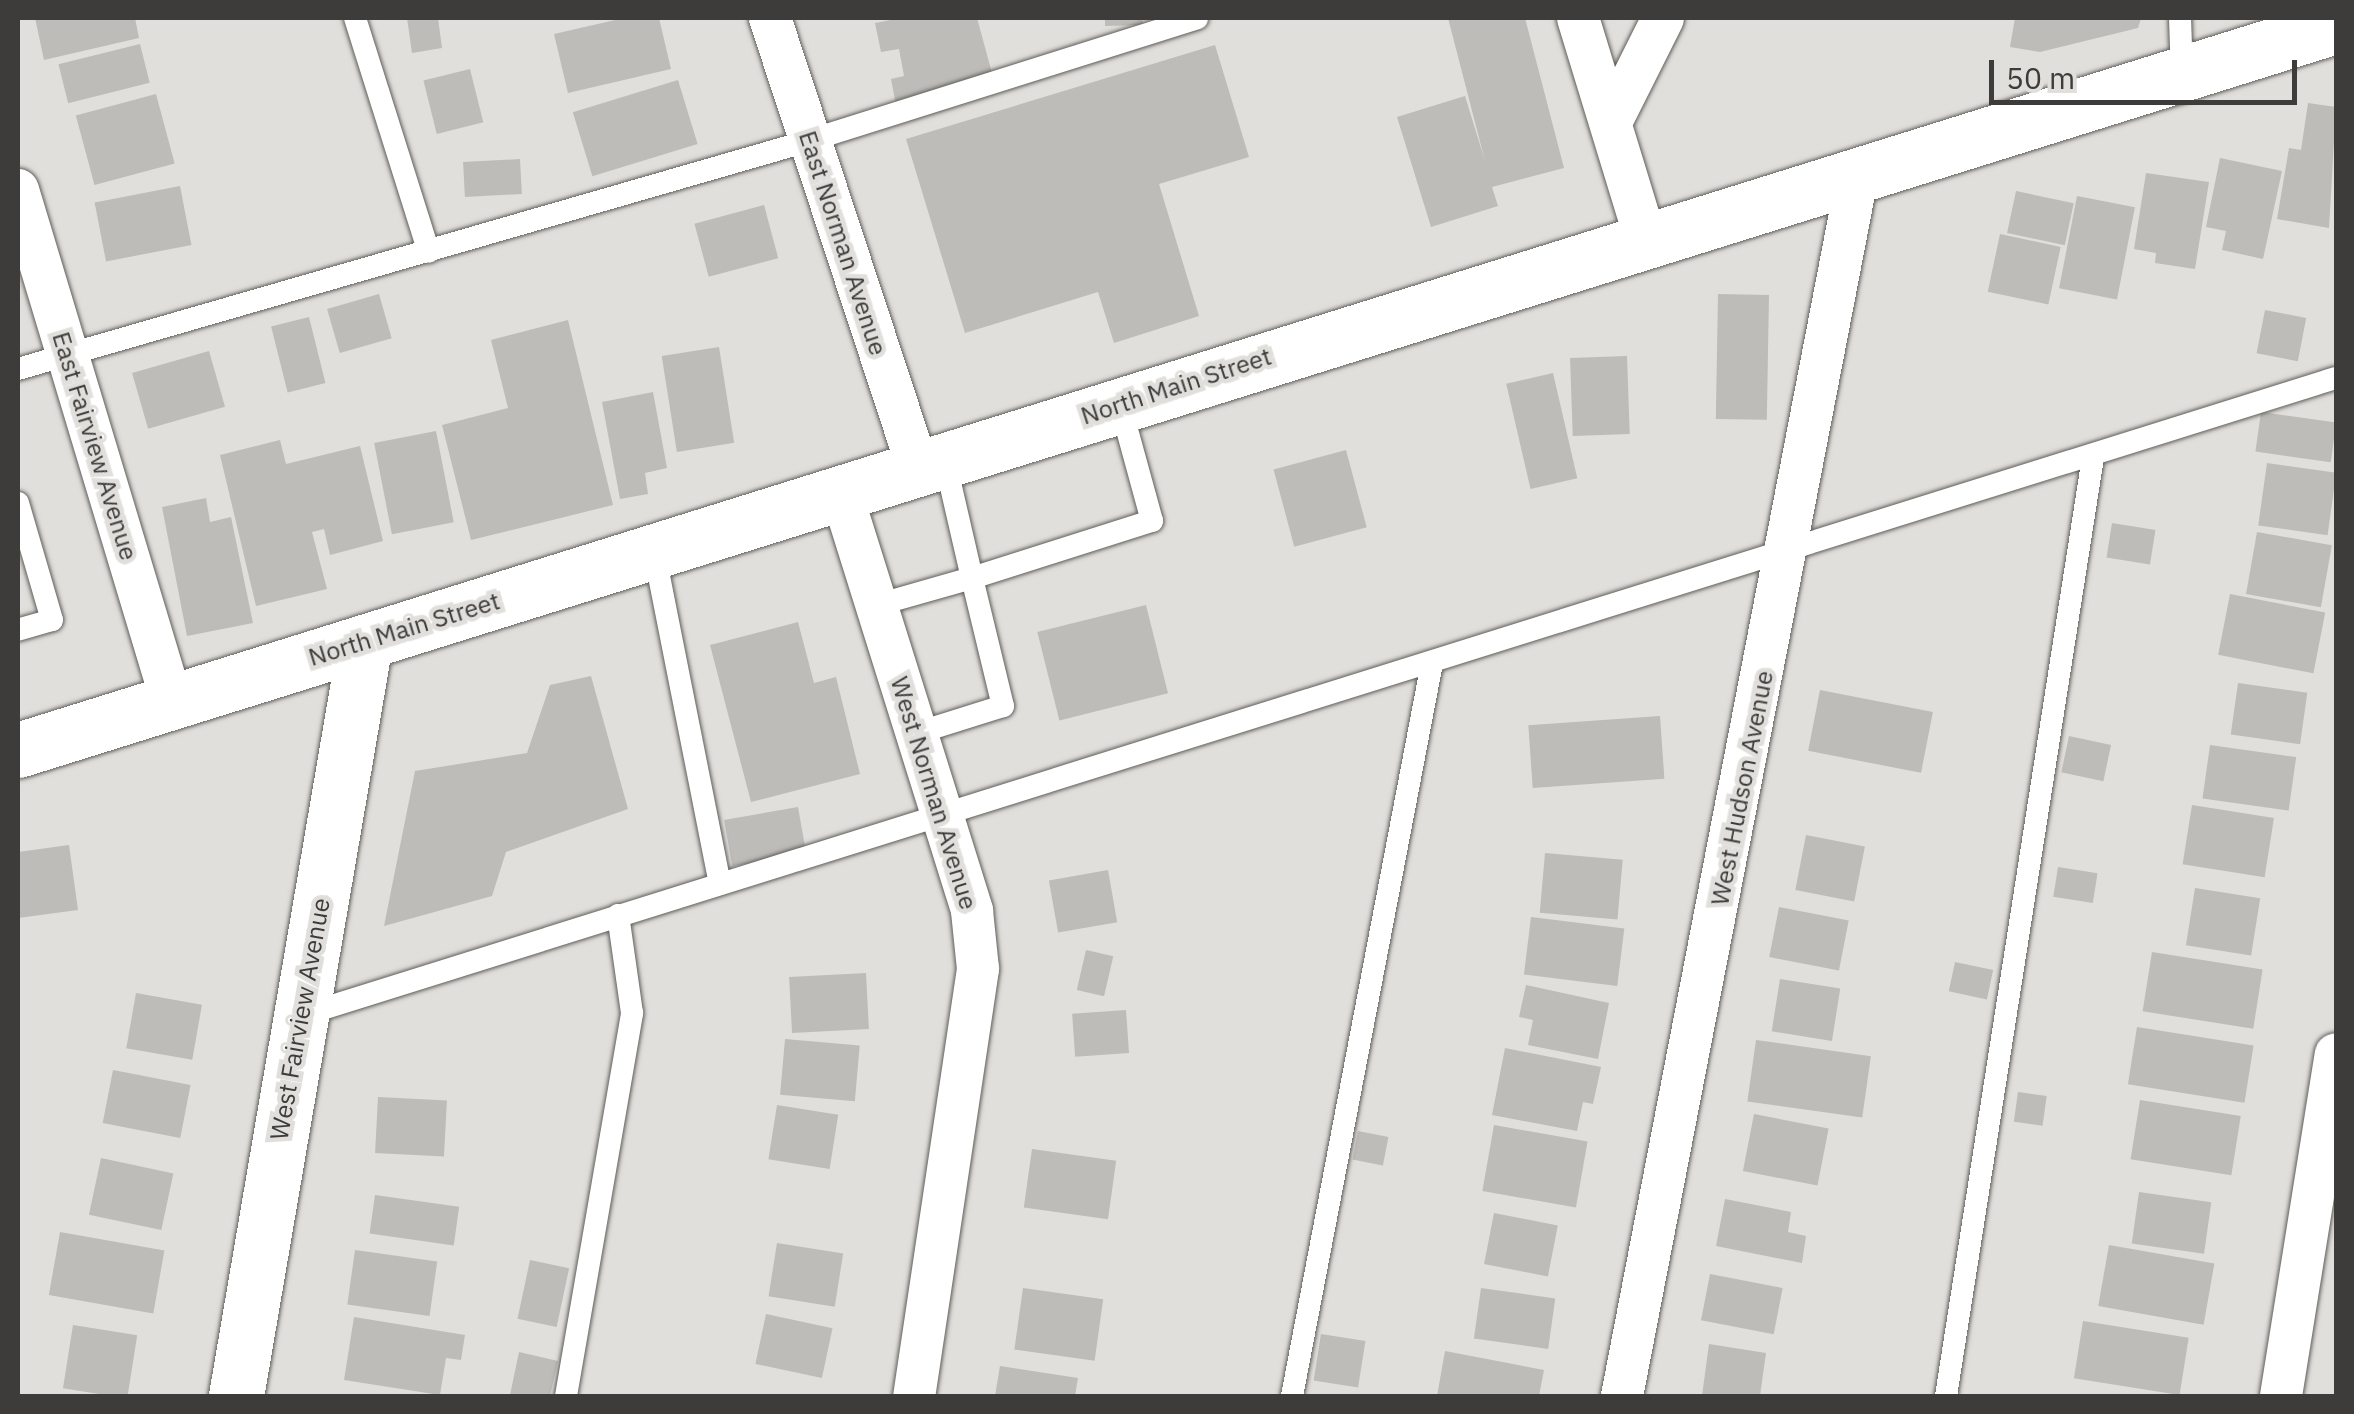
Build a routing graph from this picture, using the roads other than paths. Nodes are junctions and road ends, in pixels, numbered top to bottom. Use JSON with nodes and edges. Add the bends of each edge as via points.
{"nodes":[{"id":1,"x":355,"y":18,"type":"edge"},
{"id":2,"x":770,"y":18,"type":"edge"},
{"id":3,"x":1198,"y":18,"type":"edge"},
{"id":4,"x":1578,"y":18,"type":"edge"},
{"id":5,"x":1663,"y":18,"type":"edge"},
{"id":6,"x":2180,"y":18,"type":"edge"},
{"id":7,"x":1168,"y":22,"type":"edge"},
{"id":8,"x":2336,"y":26,"type":"edge"},
{"id":9,"x":2182,"y":76,"type":"junction"},
{"id":10,"x":1610,"y":122,"type":"junction"},
{"id":11,"x":808,"y":141,"type":"junction"},
{"id":12,"x":1857,"y":178,"type":"junction"},
{"id":13,"x":18,"y":190,"type":"edge"},
{"id":14,"x":1645,"y":238,"type":"junction"},
{"id":15,"x":429,"y":252,"type":"junction"},
{"id":16,"x":68,"y":358,"type":"junction"},
{"id":17,"x":18,"y":370,"type":"edge"},
{"id":18,"x":2336,"y":378,"type":"edge"},
{"id":19,"x":1120,"y":404,"type":"junction"},
{"id":20,"x":2094,"y":456,"type":"junction"},
{"id":21,"x":931,"y":464,"type":"junction"},
{"id":22,"x":841,"y":492,"type":"junction"},
{"id":23,"x":18,"y":503,"type":"edge"},
{"id":24,"x":654,"y":551,"type":"junction"},
{"id":25,"x":1788,"y":555,"type":"junction"},
{"id":26,"x":972,"y":578,"type":"junction"},
{"id":27,"x":877,"y":605,"type":"junction"},
{"id":28,"x":18,"y":630,"type":"edge"},
{"id":29,"x":365,"y":642,"type":"junction"},
{"id":30,"x":1432,"y":663,"type":"junction"},
{"id":31,"x":172,"y":702,"type":"junction"},
{"id":32,"x":916,"y":734,"type":"junction"},
{"id":33,"x":18,"y":750,"type":"edge"},
{"id":34,"x":942,"y":813,"type":"junction"},
{"id":35,"x":720,"y":882,"type":"junction"},
{"id":36,"x":618,"y":915,"type":"junction"},
{"id":37,"x":300,"y":1016,"type":"junction"},
{"id":38,"x":2334,"y":1081,"type":"edge"},
{"id":39,"x":236,"y":1396,"type":"edge"},
{"id":40,"x":566,"y":1396,"type":"edge"},
{"id":41,"x":914,"y":1396,"type":"edge"},
{"id":42,"x":1292,"y":1396,"type":"edge"},
{"id":43,"x":1622,"y":1396,"type":"edge"},
{"id":44,"x":1946,"y":1396,"type":"edge"},
{"id":45,"x":2281,"y":1396,"type":"edge"}],
"edges":[{"from":1,"to":15,"type":"lane"},
{"from":2,"to":11,"type":"street","name":"East Norman Avenue"},
{"from":3,"to":7,"type":"lane"},
{"from":4,"to":10,"type":"street"},
{"from":5,"to":10,"type":"street"},
{"from":6,"to":9,"type":"lane"},
{"from":7,"to":11,"type":"lane"},
{"from":8,"to":9,"type":"main road","name":"North Main Street"},
{"from":9,"to":12,"type":"main road","name":"North Main Street"},
{"from":10,"to":14,"type":"street"},
{"from":11,"to":15,"type":"lane"},
{"from":11,"to":21,"type":"street","name":"East Norman Avenue"},
{"from":12,"to":14,"type":"main road","name":"North Main Street"},
{"from":12,"to":25,"type":"street","name":"West Hudson Avenue"},
{"from":13,"to":16,"type":"street","name":"East Fairview Avenue"},
{"from":14,"to":19,"type":"main road","name":"North Main Street"},
{"from":15,"to":16,"type":"lane"},
{"from":16,"to":17,"type":"lane"},
{"from":16,"to":31,"type":"street","name":"East Fairview Avenue"},
{"from":18,"to":20,"type":"lane"},
{"from":19,"to":21,"type":"main road","name":"North Main Street"},
{"from":19,"to":26,"type":"lane","via":[[1152,520]]},
{"from":20,"to":25,"type":"lane"},
{"from":20,"to":44,"type":"lane"},
{"from":21,"to":22,"type":"main road","name":"North Main Street"},
{"from":21,"to":26,"type":"lane"},
{"from":22,"to":24,"type":"main road","name":"North Main Street"},
{"from":22,"to":27,"type":"street","name":"West Norman Avenue"},
{"from":23,"to":28,"type":"lane","via":[[52,620]]},
{"from":24,"to":29,"type":"main road","name":"North Main Street"},
{"from":24,"to":35,"type":"lane"},
{"from":25,"to":30,"type":"lane"},
{"from":25,"to":43,"type":"street","name":"West Hudson Avenue"},
{"from":26,"to":27,"type":"lane"},
{"from":26,"to":32,"type":"lane","via":[[1003,706]]},
{"from":27,"to":32,"type":"street","name":"West Norman Avenue"},
{"from":29,"to":31,"type":"main road","name":"North Main Street"},
{"from":29,"to":37,"type":"main road","name":"West Fairview Avenue"},
{"from":30,"to":34,"type":"lane"},
{"from":30,"to":42,"type":"lane"},
{"from":31,"to":33,"type":"main road","name":"North Main Street"},
{"from":32,"to":34,"type":"street","name":"West Norman Avenue"},
{"from":34,"to":35,"type":"lane"},
{"from":34,"to":41,"type":"street","name":"West Norman Avenue","via":[[972,911],[978,969]]},
{"from":35,"to":36,"type":"lane"},
{"from":36,"to":37,"type":"lane"},
{"from":36,"to":40,"type":"lane","via":[[632,1012]]},
{"from":37,"to":39,"type":"main road","name":"West Fairview Avenue"},
{"from":38,"to":45,"type":"street"}]}
